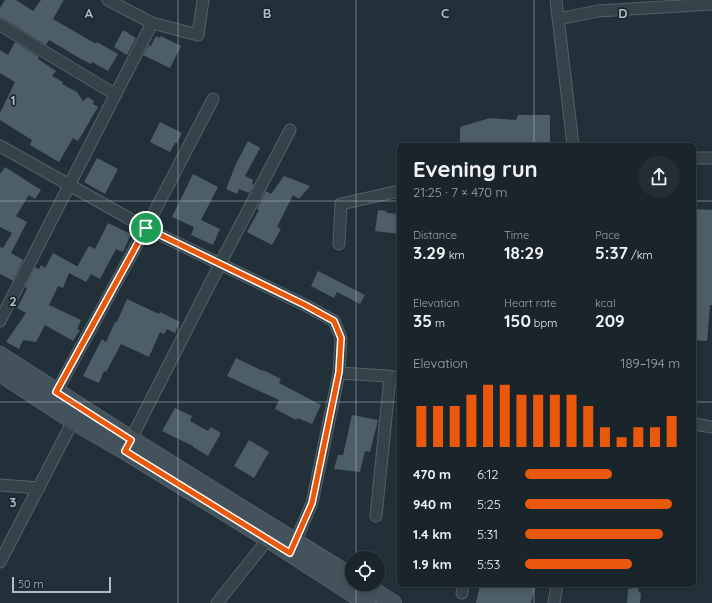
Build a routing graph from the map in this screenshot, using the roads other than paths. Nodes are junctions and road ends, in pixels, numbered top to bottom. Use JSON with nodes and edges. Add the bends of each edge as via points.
{"nodes":[{"id":1,"x":108,"y":0,"type":"edge"},
{"id":2,"x":203,"y":0,"type":"edge"},
{"id":3,"x":556,"y":0,"type":"edge"},
{"id":4,"x":712,"y":4,"type":"edge"},
{"id":5,"x":558,"y":19,"type":"junction"},
{"id":6,"x":152,"y":23,"type":"junction"},
{"id":7,"x":0,"y":25,"type":"edge"},
{"id":8,"x":116,"y":94,"type":"junction"},
{"id":9,"x":213,"y":98,"type":"dead end"},
{"id":10,"x":290,"y":130,"type":"dead end"},
{"id":11,"x":573,"y":143,"type":"edge"},
{"id":12,"x":0,"y":146,"type":"edge"},
{"id":13,"x":696,"y":158,"type":"edge"},
{"id":14,"x":712,"y":158,"type":"edge"},
{"id":15,"x":70,"y":185,"type":"junction"},
{"id":16,"x":397,"y":191,"type":"edge"},
{"id":17,"x":146,"y":228,"type":"junction"},
{"id":18,"x":339,"y":244,"type":"dead end"},
{"id":19,"x":220,"y":264,"type":"junction"},
{"id":20,"x":0,"y":321,"type":"edge"},
{"id":21,"x":0,"y":354,"type":"edge"},
{"id":22,"x":339,"y":372,"type":"junction"},
{"id":23,"x":0,"y":373,"type":"edge"},
{"id":24,"x":395,"y":377,"type":"edge"},
{"id":25,"x":53,"y":398,"type":"junction"},
{"id":26,"x":73,"y":421,"type":"junction"},
{"id":27,"x":696,"y":424,"type":"edge"},
{"id":28,"x":712,"y":427,"type":"edge"},
{"id":29,"x":128,"y":445,"type":"junction"},
{"id":30,"x":0,"y":485,"type":"edge"},
{"id":31,"x":39,"y":488,"type":"junction"},
{"id":32,"x":376,"y":516,"type":"dead end"},
{"id":33,"x":268,"y":539,"type":"junction"},
{"id":34,"x":293,"y":547,"type":"junction"},
{"id":35,"x":1,"y":557,"type":"edge"},
{"id":36,"x":345,"y":573,"type":"edge"},
{"id":37,"x":557,"y":587,"type":"edge"},
{"id":38,"x":373,"y":591,"type":"edge"},
{"id":39,"x":217,"y":603,"type":"edge"},
{"id":40,"x":367,"y":603,"type":"edge"},
{"id":41,"x":393,"y":603,"type":"edge"},
{"id":42,"x":554,"y":603,"type":"edge"}],
"edges":[{"from":1,"to":6,"type":"street"},
{"from":2,"to":6,"type":"street","via":[[198,35]]},
{"from":3,"to":5,"type":"street"},
{"from":4,"to":5,"type":"street","via":[[598,11]]},
{"from":5,"to":11,"type":"street"},
{"from":6,"to":8,"type":"street"},
{"from":7,"to":8,"type":"street"},
{"from":8,"to":15,"type":"street"},
{"from":9,"to":17,"type":"street"},
{"from":10,"to":19,"type":"street"},
{"from":12,"to":15,"type":"street"},
{"from":13,"to":14,"type":"street"},
{"from":15,"to":17,"type":"street"},
{"from":15,"to":20,"type":"street"},
{"from":16,"to":18,"type":"street","via":[[341,204]]},
{"from":17,"to":19,"type":"street"},
{"from":17,"to":25,"type":"street"},
{"from":19,"to":22,"type":"street","via":[[334,321],[341,338]]},
{"from":19,"to":29,"type":"street"},
{"from":21,"to":25,"type":"street"},
{"from":22,"to":24,"type":"street"},
{"from":22,"to":34,"type":"street","via":[[312,503]]},
{"from":23,"to":25,"type":"street"},
{"from":24,"to":32,"type":"street"},
{"from":25,"to":26,"type":"street"},
{"from":25,"to":29,"type":"street"},
{"from":26,"to":29,"type":"street"},
{"from":26,"to":31,"type":"street"},
{"from":27,"to":28,"type":"street"},
{"from":29,"to":33,"type":"street"},
{"from":29,"to":34,"type":"street"},
{"from":30,"to":31,"type":"street"},
{"from":31,"to":35,"type":"street"},
{"from":33,"to":34,"type":"street"},
{"from":33,"to":39,"type":"street"},
{"from":34,"to":36,"type":"street"},
{"from":34,"to":40,"type":"street"},
{"from":37,"to":42,"type":"street"},
{"from":38,"to":41,"type":"street"}]}
